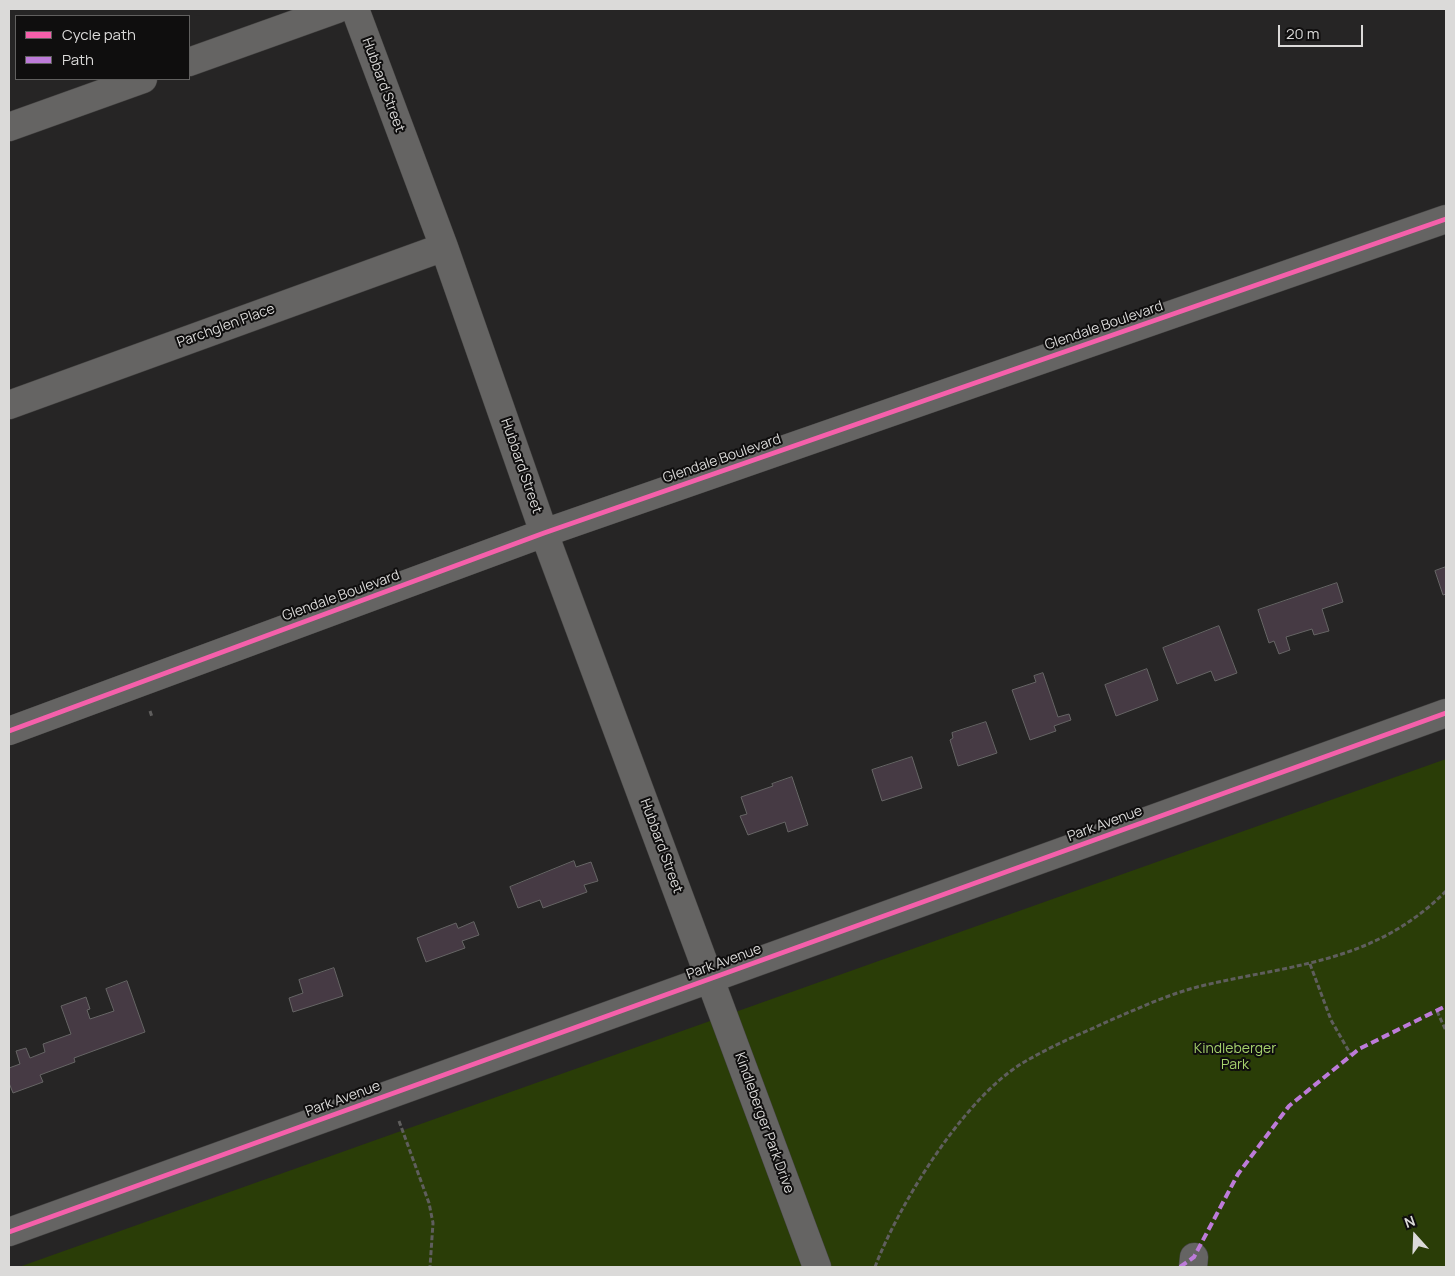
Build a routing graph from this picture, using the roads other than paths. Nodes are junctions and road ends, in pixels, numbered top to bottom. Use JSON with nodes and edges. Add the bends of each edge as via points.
{"nodes":[{"id":1,"x":337,"y":9,"type":"edge"},
{"id":2,"x":355,"y":9,"type":"edge"},
{"id":3,"x":190,"y":62,"type":"edge"},
{"id":4,"x":139,"y":80,"type":"edge"},
{"id":5,"x":9,"y":127,"type":"edge"},
{"id":6,"x":1446,"y":218,"type":"edge"},
{"id":7,"x":444,"y":247,"type":"junction"},
{"id":8,"x":9,"y":405,"type":"edge"},
{"id":9,"x":544,"y":533,"type":"junction"},
{"id":10,"x":1446,"y":713,"type":"edge"},
{"id":11,"x":9,"y":731,"type":"edge"},
{"id":12,"x":710,"y":978,"type":"junction"},
{"id":13,"x":9,"y":1232,"type":"edge"},
{"id":14,"x":817,"y":1267,"type":"edge"}],
"edges":[{"from":1,"to":3,"type":"street"},
{"from":2,"to":7,"type":"street","name":"Hubbard Street"},
{"from":4,"to":5,"type":"street"},
{"from":6,"to":9,"type":"street","name":"Glendale Boulevard"},
{"from":7,"to":8,"type":"street","name":"Parchglen Place"},
{"from":7,"to":9,"type":"street","name":"Hubbard Street"},
{"from":9,"to":11,"type":"street","name":"Glendale Boulevard"},
{"from":9,"to":12,"type":"street","name":"Hubbard Street"},
{"from":10,"to":12,"type":"street","name":"Park Avenue"},
{"from":12,"to":13,"type":"street","name":"Park Avenue"},
{"from":12,"to":14,"type":"street","name":"Kindleberger Park Drive"}]}
